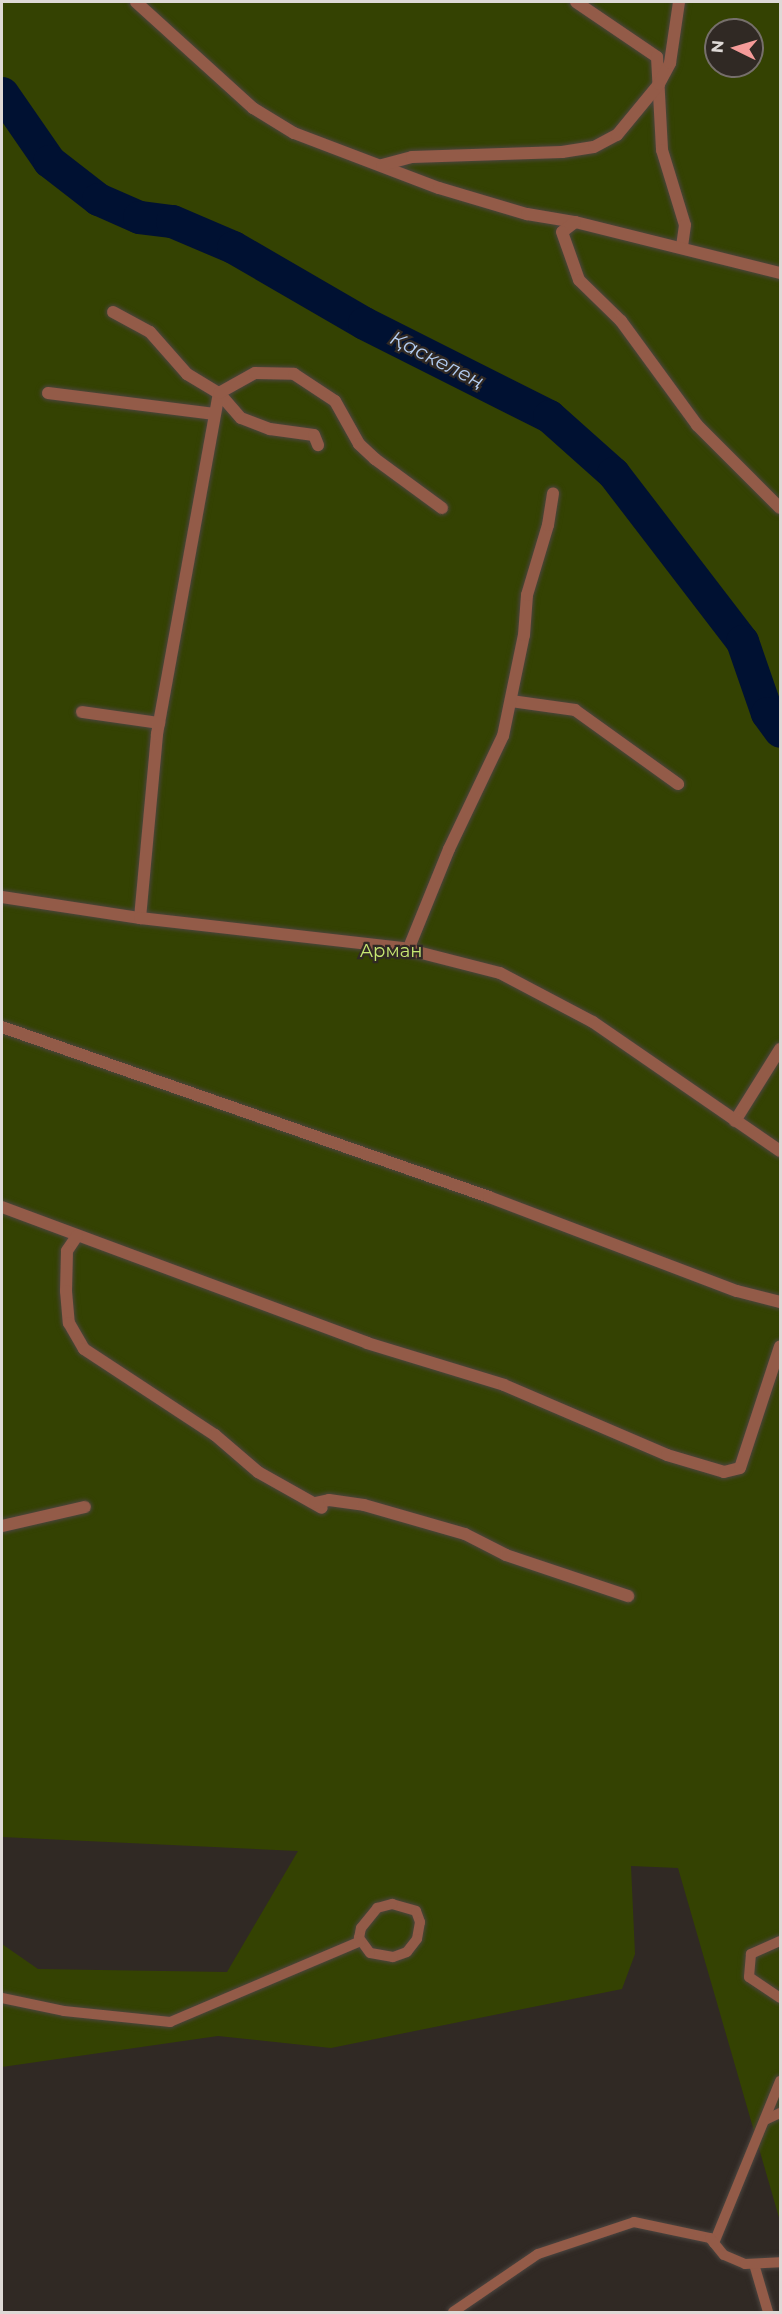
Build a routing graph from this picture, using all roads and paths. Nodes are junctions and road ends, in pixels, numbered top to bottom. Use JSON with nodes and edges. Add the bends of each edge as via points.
{"nodes":[{"id":1,"x":136,"y":2,"type":"edge"},
{"id":2,"x":576,"y":2,"type":"edge"},
{"id":3,"x":679,"y":2,"type":"edge"},
{"id":4,"x":659,"y":84,"type":"junction"},
{"id":5,"x":382,"y":165,"type":"junction"},
{"id":6,"x":575,"y":222,"type":"junction"},
{"id":7,"x":682,"y":246,"type":"junction"},
{"id":8,"x":780,"y":273,"type":"edge"},
{"id":9,"x":113,"y":312,"type":"dead end"},
{"id":10,"x":48,"y":393,"type":"dead end"},
{"id":11,"x":219,"y":393,"type":"junction"},
{"id":12,"x":215,"y":414,"type":"junction"},
{"id":13,"x":318,"y":445,"type":"dead end"},
{"id":14,"x":553,"y":493,"type":"dead end"},
{"id":15,"x":442,"y":508,"type":"dead end"},
{"id":16,"x":780,"y":508,"type":"edge"},
{"id":17,"x":511,"y":701,"type":"junction"},
{"id":18,"x":82,"y":712,"type":"dead end"},
{"id":19,"x":159,"y":723,"type":"junction"},
{"id":20,"x":678,"y":784,"type":"dead end"},
{"id":21,"x":2,"y":897,"type":"edge"},
{"id":22,"x":140,"y":918,"type":"junction"},
{"id":23,"x":408,"y":950,"type":"junction"},
{"id":24,"x":2,"y":1027,"type":"edge"},
{"id":25,"x":780,"y":1049,"type":"edge"},
{"id":26,"x":735,"y":1121,"type":"junction"},
{"id":27,"x":780,"y":1151,"type":"edge"},
{"id":28,"x":2,"y":1207,"type":"edge"},
{"id":29,"x":77,"y":1236,"type":"junction"},
{"id":30,"x":780,"y":1302,"type":"edge"},
{"id":31,"x":780,"y":1346,"type":"edge"},
{"id":32,"x":85,"y":1507,"type":"dead end"},
{"id":33,"x":2,"y":1526,"type":"edge"},
{"id":34,"x":628,"y":1596,"type":"dead end"},
{"id":35,"x":361,"y":1941,"type":"junction"},
{"id":36,"x":780,"y":1941,"type":"edge"},
{"id":37,"x":2,"y":1998,"type":"edge"},
{"id":38,"x":780,"y":1998,"type":"edge"},
{"id":39,"x":780,"y":2081,"type":"edge"},
{"id":40,"x":780,"y":2113,"type":"edge"},
{"id":41,"x":765,"y":2120,"type":"junction"},
{"id":42,"x":714,"y":2243,"type":"junction"},
{"id":43,"x":780,"y":2262,"type":"edge"},
{"id":44,"x":754,"y":2264,"type":"junction"},
{"id":45,"x":453,"y":2313,"type":"edge"},
{"id":46,"x":768,"y":2313,"type":"edge"}],
"edges":[{"from":1,"to":5,"type":"street","via":[[254,108],[294,133]]},
{"from":2,"to":4,"type":"street","via":[[657,57]]},
{"from":3,"to":4,"type":"street","via":[[670,63]]},
{"from":4,"to":5,"type":"street","via":[[617,135],[594,147],[562,152],[412,157]]},
{"from":4,"to":7,"type":"street","via":[[662,150],[683,216]]},
{"from":5,"to":6,"type":"street","via":[[439,188],[527,214]]},
{"from":6,"to":7,"type":"street","via":[[614,235]]},
{"from":6,"to":16,"type":"street","via":[[562,232],[579,280],[621,321],[698,425]]},
{"from":7,"to":8,"type":"street"},
{"from":9,"to":11,"type":"street","via":[[150,332],[187,374]]},
{"from":10,"to":12,"type":"street"},
{"from":11,"to":12,"type":"street"},
{"from":11,"to":13,"type":"street","via":[[251,424],[314,435]]},
{"from":11,"to":15,"type":"street","via":[[255,373],[294,374],[335,400],[359,444],[375,459]]},
{"from":12,"to":19,"type":"street"},
{"from":14,"to":17,"type":"street","via":[[528,595]]},
{"from":17,"to":20,"type":"street","via":[[574,710]]},
{"from":17,"to":23,"type":"street","via":[[503,736],[449,849]]},
{"from":18,"to":19,"type":"street"},
{"from":19,"to":22,"type":"street"},
{"from":21,"to":22,"type":"street"},
{"from":22,"to":23,"type":"street"},
{"from":23,"to":26,"type":"street","via":[[500,973],[593,1022]]},
{"from":24,"to":30,"type":"street","via":[[489,1197],[737,1291]]},
{"from":25,"to":26,"type":"street"},
{"from":26,"to":27,"type":"street"},
{"from":28,"to":29,"type":"street"},
{"from":29,"to":31,"type":"street","via":[[367,1343],[504,1385],[667,1455],[724,1472],[740,1468]]},
{"from":29,"to":34,"type":"street","via":[[67,1251],[66,1291],[69,1323],[84,1349],[215,1435],[258,1472],[319,1505],[329,1500],[364,1505],[465,1534],[506,1555]]},
{"from":32,"to":33,"type":"street"},
{"from":35,"to":35,"type":"lane","via":[[360,1928],[377,1908],[400,1905],[416,1911],[420,1922],[417,1939],[407,1952],[380,1956],[370,1953]]},
{"from":35,"to":37,"type":"lane","via":[[170,2022],[64,2011]]},
{"from":36,"to":38,"type":"lane","via":[[751,1954],[749,1977]]},
{"from":39,"to":41,"type":"lane"},
{"from":40,"to":41,"type":"lane"},
{"from":41,"to":42,"type":"lane"},
{"from":42,"to":44,"type":"lane","via":[[724,2255]]},
{"from":42,"to":45,"type":"lane","via":[[710,2238],[634,2222],[538,2254]]},
{"from":43,"to":44,"type":"lane"},
{"from":44,"to":46,"type":"lane"}]}
